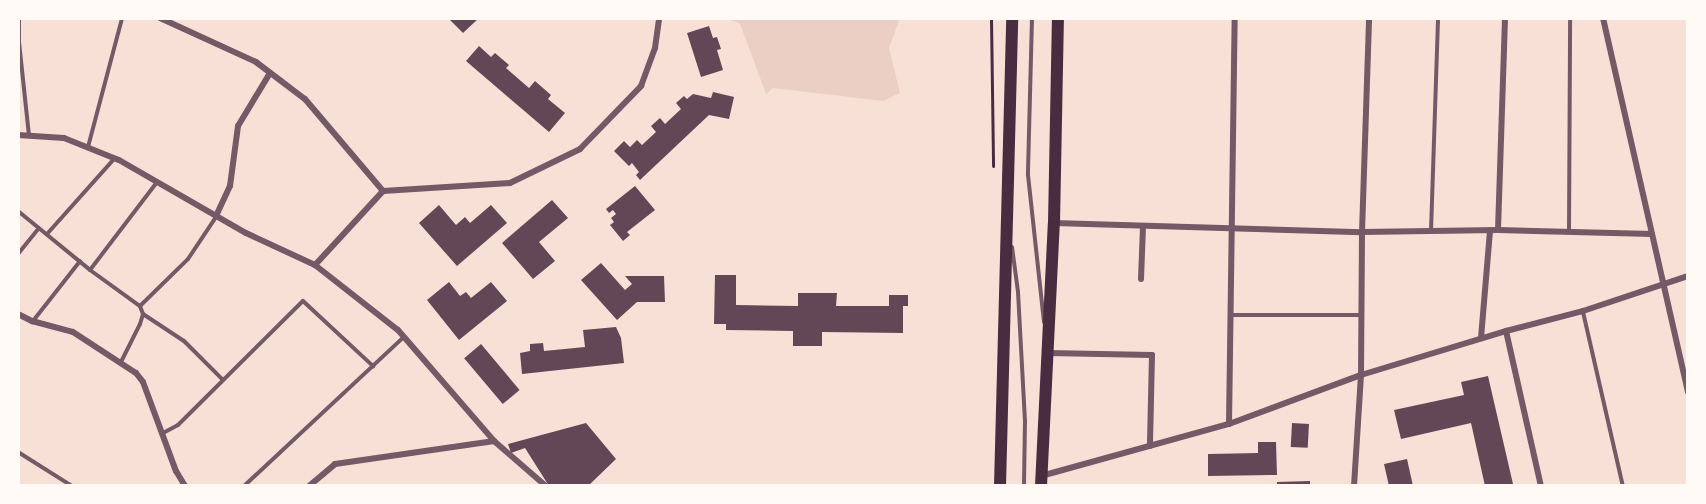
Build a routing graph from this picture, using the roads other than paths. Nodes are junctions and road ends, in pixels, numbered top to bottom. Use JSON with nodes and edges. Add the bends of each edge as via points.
{"nodes":[{"id":1,"x":19,"y":18,"type":"edge"},
{"id":2,"x":122,"y":18,"type":"edge"},
{"id":3,"x":160,"y":18,"type":"edge"},
{"id":4,"x":659,"y":18,"type":"edge"},
{"id":5,"x":1012,"y":18,"type":"edge"},
{"id":6,"x":1032,"y":18,"type":"edge"},
{"id":7,"x":1058,"y":18,"type":"edge"},
{"id":8,"x":1235,"y":18,"type":"edge"},
{"id":9,"x":1369,"y":18,"type":"edge"},
{"id":10,"x":1438,"y":18,"type":"edge"},
{"id":11,"x":1505,"y":18,"type":"edge"},
{"id":12,"x":1570,"y":18,"type":"edge"},
{"id":13,"x":1603,"y":18,"type":"edge"},
{"id":14,"x":270,"y":73,"type":"junction"},
{"id":15,"x":18,"y":135,"type":"edge"},
{"id":16,"x":29,"y":136,"type":"junction"},
{"id":17,"x":88,"y":147,"type":"junction"},
{"id":18,"x":115,"y":158,"type":"junction"},
{"id":19,"x":158,"y":181,"type":"junction"},
{"id":20,"x":383,"y":191,"type":"junction"},
{"id":21,"x":1006,"y":207,"type":"junction"},
{"id":22,"x":18,"y":211,"type":"edge"},
{"id":23,"x":216,"y":216,"type":"junction"},
{"id":24,"x":1054,"y":223,"type":"junction"},
{"id":25,"x":1143,"y":226,"type":"junction"},
{"id":26,"x":39,"y":228,"type":"junction"},
{"id":27,"x":1231,"y":228,"type":"junction"},
{"id":28,"x":1431,"y":231,"type":"junction"},
{"id":29,"x":1490,"y":231,"type":"junction"},
{"id":30,"x":1498,"y":231,"type":"junction"},
{"id":31,"x":1362,"y":232,"type":"junction"},
{"id":32,"x":1569,"y":232,"type":"junction"},
{"id":33,"x":47,"y":234,"type":"junction"},
{"id":34,"x":1652,"y":234,"type":"junction"},
{"id":35,"x":18,"y":254,"type":"edge"},
{"id":36,"x":80,"y":261,"type":"junction"},
{"id":37,"x":315,"y":265,"type":"junction"},
{"id":38,"x":90,"y":270,"type":"junction"},
{"id":39,"x":1688,"y":276,"type":"edge"},
{"id":40,"x":1142,"y":279,"type":"dead end"},
{"id":41,"x":1664,"y":285,"type":"junction"},
{"id":42,"x":140,"y":306,"type":"junction"},
{"id":43,"x":1583,"y":311,"type":"junction"},
{"id":44,"x":18,"y":314,"type":"edge"},
{"id":45,"x":143,"y":314,"type":"junction"},
{"id":46,"x":1230,"y":315,"type":"junction"},
{"id":47,"x":1362,"y":315,"type":"junction"},
{"id":48,"x":32,"y":321,"type":"junction"},
{"id":49,"x":1506,"y":331,"type":"junction"},
{"id":50,"x":404,"y":337,"type":"junction"},
{"id":51,"x":1481,"y":338,"type":"junction"},
{"id":52,"x":1047,"y":354,"type":"junction"},
{"id":53,"x":121,"y":362,"type":"junction"},
{"id":54,"x":373,"y":366,"type":"junction"},
{"id":55,"x":1361,"y":375,"type":"junction"},
{"id":56,"x":222,"y":379,"type":"junction"},
{"id":57,"x":1688,"y":392,"type":"edge"},
{"id":58,"x":1228,"y":424,"type":"junction"},
{"id":59,"x":163,"y":433,"type":"junction"},
{"id":60,"x":494,"y":441,"type":"junction"},
{"id":61,"x":1150,"y":446,"type":"junction"},
{"id":62,"x":18,"y":452,"type":"edge"},
{"id":63,"x":1041,"y":481,"type":"edge"},
{"id":64,"x":72,"y":486,"type":"edge"},
{"id":65,"x":184,"y":486,"type":"edge"},
{"id":66,"x":244,"y":486,"type":"edge"},
{"id":67,"x":309,"y":486,"type":"edge"},
{"id":68,"x":546,"y":486,"type":"edge"},
{"id":69,"x":1000,"y":486,"type":"edge"},
{"id":70,"x":1024,"y":486,"type":"edge"},
{"id":71,"x":1354,"y":486,"type":"edge"},
{"id":72,"x":1541,"y":486,"type":"edge"},
{"id":73,"x":1623,"y":486,"type":"edge"}],
"edges":[{"from":1,"to":16,"type":"lane"},
{"from":2,"to":17,"type":"lane"},
{"from":3,"to":14,"type":"street","via":[[256,62]]},
{"from":4,"to":20,"type":"street","via":[[655,48],[641,86],[580,149],[510,183]]},
{"from":5,"to":21,"type":"main road"},
{"from":6,"to":52,"type":"lane","via":[[1029,175]]},
{"from":7,"to":24,"type":"main road"},
{"from":8,"to":27,"type":"street"},
{"from":9,"to":31,"type":"street"},
{"from":10,"to":28,"type":"lane"},
{"from":11,"to":30,"type":"street"},
{"from":12,"to":32,"type":"lane"},
{"from":13,"to":34,"type":"street"},
{"from":14,"to":20,"type":"street","via":[[304,99]]},
{"from":14,"to":23,"type":"street","via":[[238,126],[230,186]]},
{"from":15,"to":16,"type":"street"},
{"from":16,"to":17,"type":"street","via":[[64,138]]},
{"from":17,"to":18,"type":"street"},
{"from":18,"to":19,"type":"street"},
{"from":18,"to":33,"type":"lane"},
{"from":19,"to":23,"type":"street"},
{"from":19,"to":38,"type":"lane"},
{"from":20,"to":37,"type":"street"},
{"from":21,"to":69,"type":"main road"},
{"from":21,"to":70,"type":"lane","via":[[1018,292],[1025,421]]},
{"from":22,"to":26,"type":"lane"},
{"from":23,"to":37,"type":"street"},
{"from":23,"to":42,"type":"lane","via":[[188,259]]},
{"from":24,"to":25,"type":"street"},
{"from":24,"to":52,"type":"main road"},
{"from":25,"to":27,"type":"street"},
{"from":25,"to":40,"type":"street"},
{"from":26,"to":33,"type":"lane"},
{"from":26,"to":35,"type":"lane"},
{"from":27,"to":31,"type":"street"},
{"from":27,"to":46,"type":"street"},
{"from":28,"to":29,"type":"street"},
{"from":28,"to":31,"type":"street"},
{"from":29,"to":30,"type":"street"},
{"from":29,"to":51,"type":"street"},
{"from":30,"to":32,"type":"street"},
{"from":31,"to":47,"type":"street"},
{"from":32,"to":34,"type":"street"},
{"from":33,"to":36,"type":"lane"},
{"from":34,"to":41,"type":"street"},
{"from":36,"to":38,"type":"lane"},
{"from":36,"to":48,"type":"lane"},
{"from":37,"to":50,"type":"street"},
{"from":38,"to":42,"type":"lane"},
{"from":39,"to":41,"type":"street"},
{"from":41,"to":43,"type":"street"},
{"from":41,"to":57,"type":"street"},
{"from":42,"to":45,"type":"lane"},
{"from":43,"to":49,"type":"street"},
{"from":43,"to":73,"type":"lane"},
{"from":44,"to":48,"type":"street"},
{"from":45,"to":53,"type":"lane"},
{"from":45,"to":56,"type":"lane","via":[[184,341]]},
{"from":46,"to":47,"type":"lane"},
{"from":46,"to":58,"type":"street"},
{"from":47,"to":55,"type":"street"},
{"from":48,"to":53,"type":"street","via":[[73,332]]},
{"from":49,"to":51,"type":"street"},
{"from":49,"to":72,"type":"street"},
{"from":50,"to":54,"type":"lane"},
{"from":50,"to":60,"type":"street"},
{"from":51,"to":55,"type":"street"},
{"from":52,"to":61,"type":"street","via":[[1152,355]]},
{"from":52,"to":63,"type":"main road"},
{"from":53,"to":59,"type":"street","via":[[143,382]]},
{"from":54,"to":56,"type":"lane","via":[[303,301]]},
{"from":54,"to":66,"type":"lane"},
{"from":55,"to":58,"type":"street"},
{"from":55,"to":71,"type":"street"},
{"from":56,"to":59,"type":"lane","via":[[178,425]]},
{"from":58,"to":61,"type":"street"},
{"from":59,"to":65,"type":"street"},
{"from":60,"to":67,"type":"street","via":[[335,464]]},
{"from":60,"to":68,"type":"street"},
{"from":61,"to":63,"type":"street"},
{"from":62,"to":64,"type":"lane"}]}
